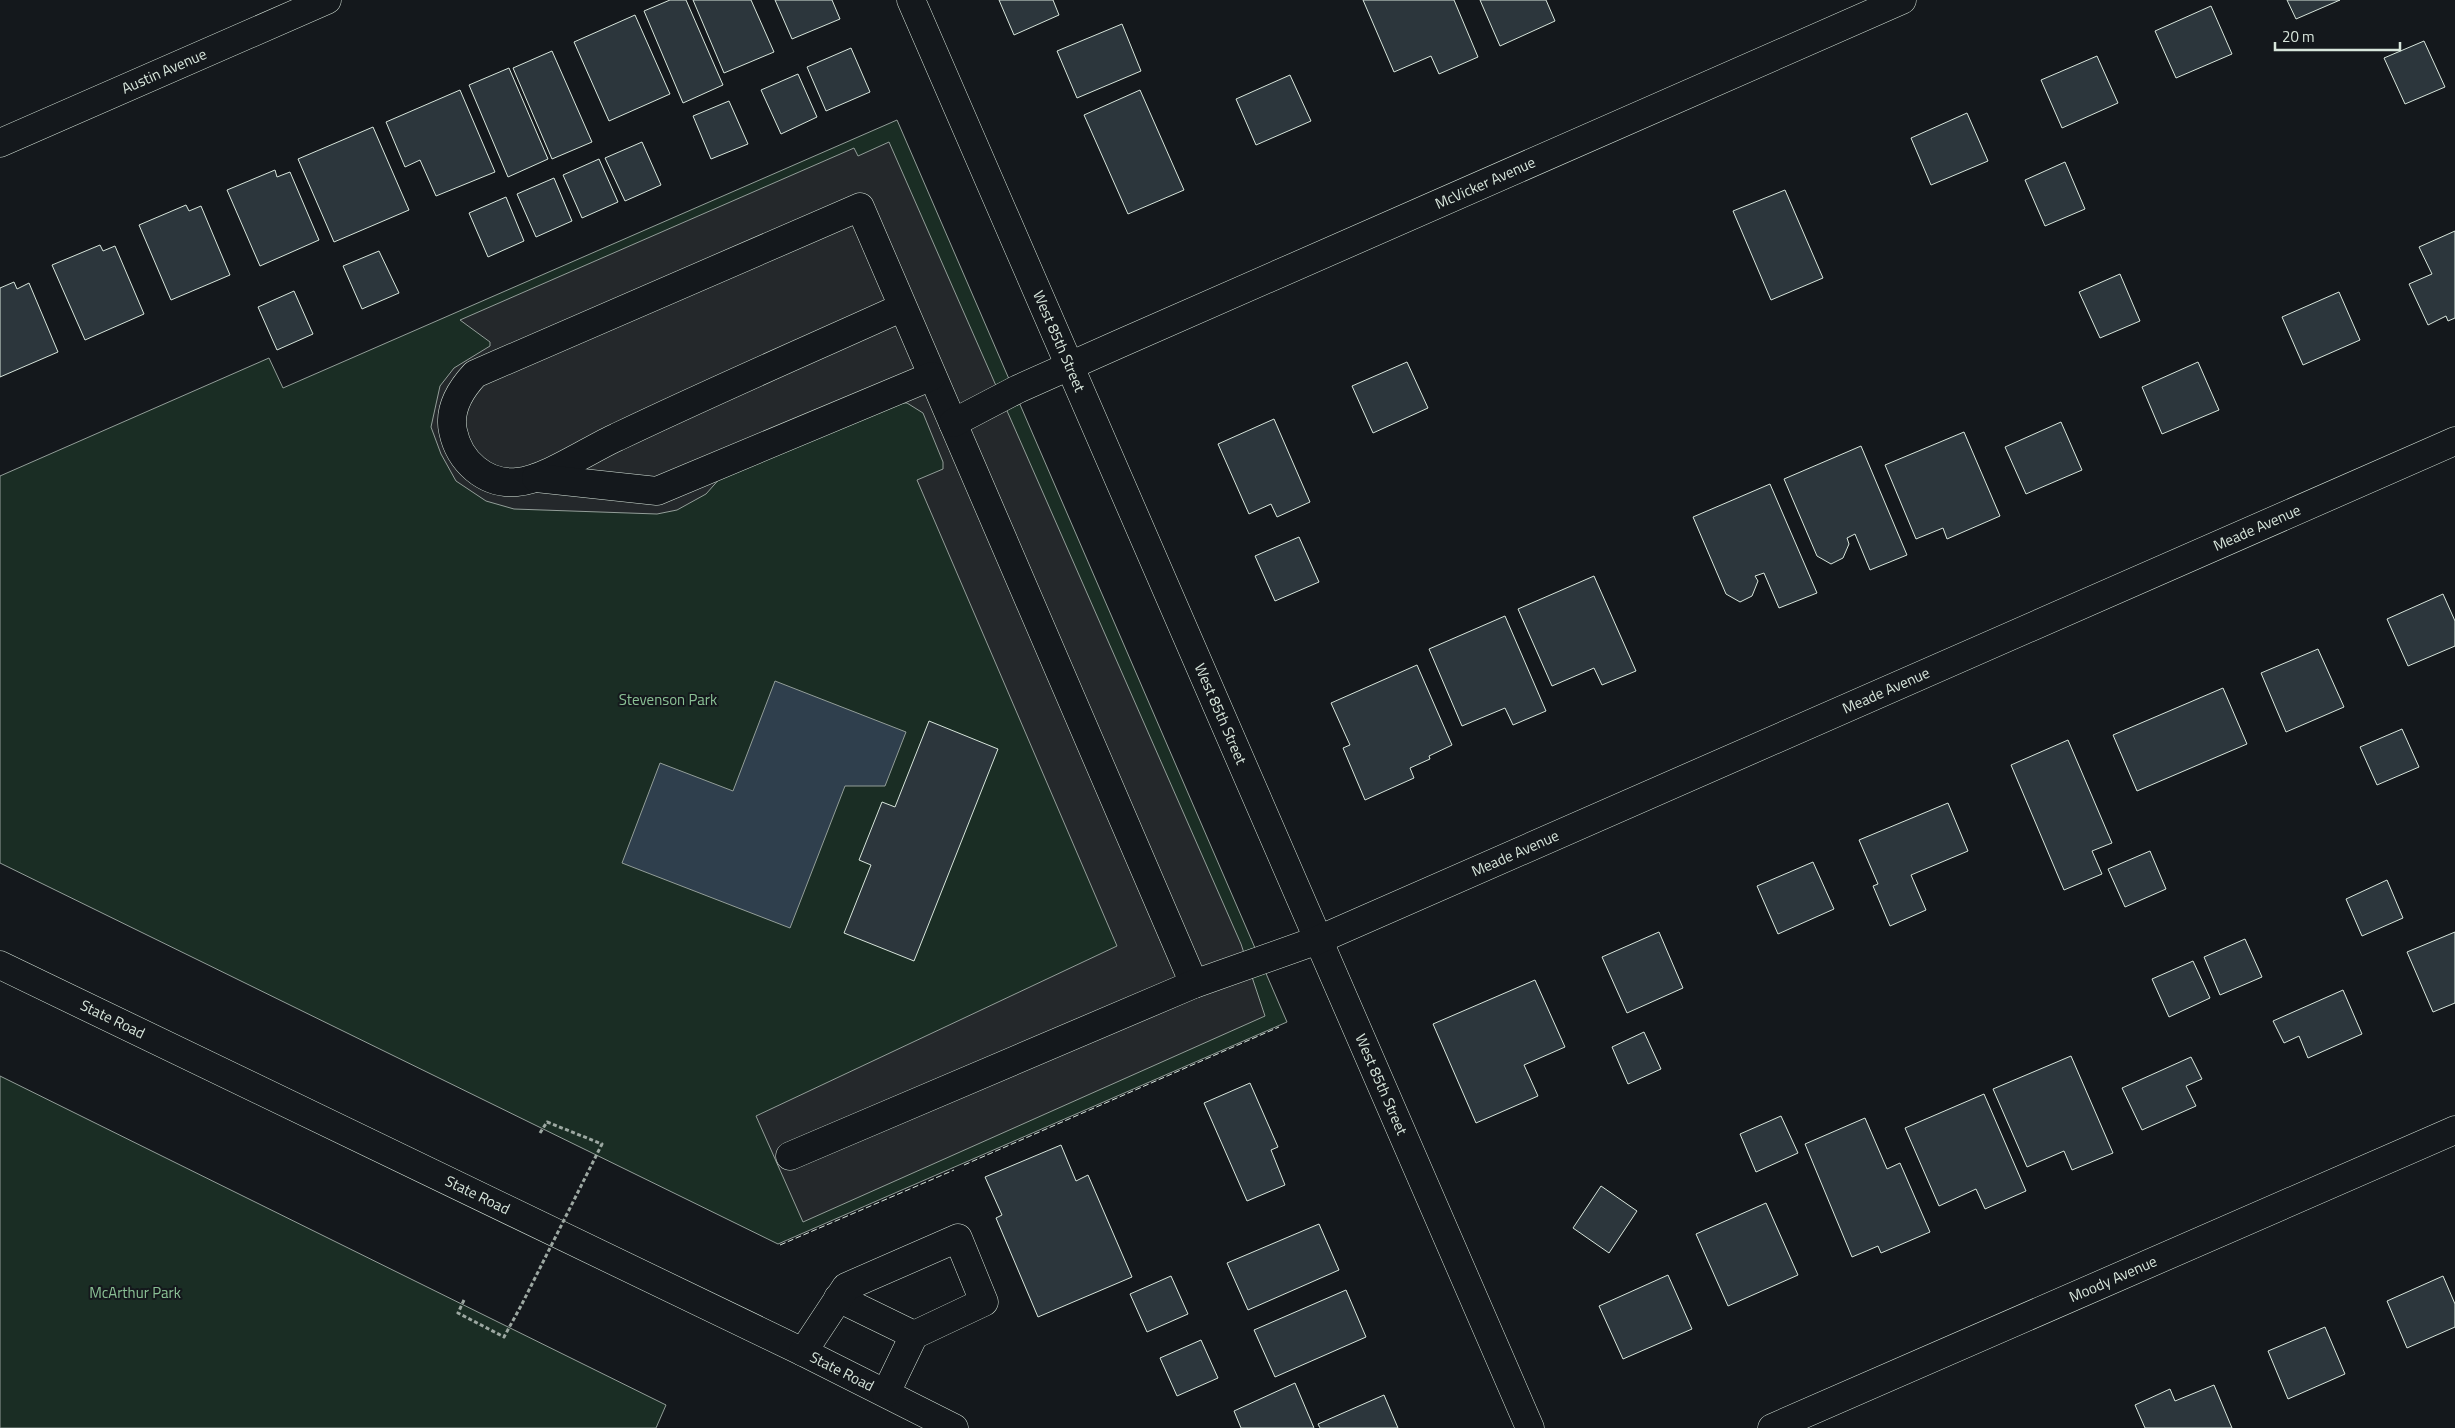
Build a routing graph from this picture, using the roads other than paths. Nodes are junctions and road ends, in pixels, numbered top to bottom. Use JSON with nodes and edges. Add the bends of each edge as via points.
{"nodes":[{"id":1,"x":327,"y":0,"type":"edge"},
{"id":2,"x":911,"y":0,"type":"edge"},
{"id":3,"x":1902,"y":0,"type":"edge"},
{"id":4,"x":0,"y":143,"type":"edge"},
{"id":5,"x":903,"y":308,"type":"junction"},
{"id":6,"x":1069,"y":367,"type":"junction"},
{"id":7,"x":932,"y":376,"type":"junction"},
{"id":8,"x":953,"y":424,"type":"junction"},
{"id":9,"x":2455,"y":441,"type":"edge"},
{"id":10,"x":536,"y":478,"type":"junction"},
{"id":11,"x":1318,"y":940,"type":"junction"},
{"id":12,"x":0,"y":965,"type":"edge"},
{"id":13,"x":1194,"y":984,"type":"junction"},
{"id":14,"x":2455,"y":1130,"type":"edge"},
{"id":15,"x":790,"y":1156,"type":"dead end"},
{"id":16,"x":838,"y":1298,"type":"junction"},
{"id":17,"x":914,"y":1335,"type":"junction"},
{"id":18,"x":803,"y":1352,"type":"junction"},
{"id":19,"x":886,"y":1393,"type":"junction"},
{"id":20,"x":954,"y":1428,"type":"edge"},
{"id":21,"x":1530,"y":1428,"type":"edge"},
{"id":22,"x":1772,"y":1428,"type":"edge"}],
"edges":[{"from":1,"to":4,"type":"street","name":"Austin Avenue"},
{"from":2,"to":6,"type":"street","name":"West 85th Street"},
{"from":3,"to":6,"type":"street","name":"McVicker Avenue"},
{"from":5,"to":7,"type":"street"},
{"from":5,"to":10,"type":"street","via":[[616,437]]},
{"from":5,"to":10,"type":"street","via":[[860,207],[475,374],[462,388],[454,406],[452,425],[456,444],[466,461],[480,474],[498,481]]},
{"from":6,"to":8,"type":"street","name":"McVicker Avenue","via":[[1018,389]]},
{"from":6,"to":11,"type":"street","name":"West 85th Street"},
{"from":7,"to":8,"type":"street"},
{"from":7,"to":10,"type":"street","via":[[657,491]]},
{"from":8,"to":13,"type":"street"},
{"from":9,"to":11,"type":"street","name":"Meade Avenue"},
{"from":11,"to":13,"type":"street","name":"Meade Avenue"},
{"from":11,"to":21,"type":"street","name":"West 85th Street"},
{"from":12,"to":18,"type":"street","name":"State Road"},
{"from":13,"to":15,"type":"street","name":"Meade Avenue"},
{"from":14,"to":22,"type":"street","name":"Moody Avenue"},
{"from":16,"to":17,"type":"street"},
{"from":16,"to":17,"type":"street","via":[[846,1286],[958,1238],[984,1302]]},
{"from":16,"to":18,"type":"street"},
{"from":17,"to":19,"type":"street"},
{"from":18,"to":19,"type":"street","name":"State Road"},
{"from":19,"to":20,"type":"street","name":"State Road"}]}
